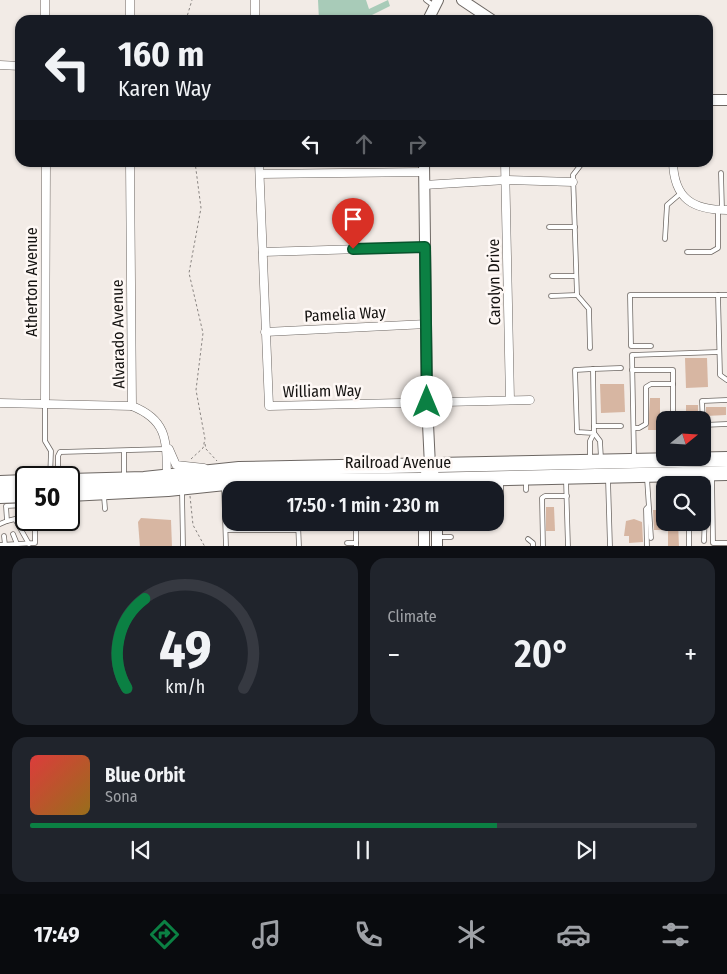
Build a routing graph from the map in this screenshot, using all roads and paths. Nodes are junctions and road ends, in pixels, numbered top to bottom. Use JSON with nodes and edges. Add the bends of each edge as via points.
{"nodes":[{"id":1,"x":45,"y":0,"type":"edge"},
{"id":2,"x":130,"y":0,"type":"edge"},
{"id":3,"x":192,"y":0,"type":"edge"},
{"id":4,"x":255,"y":0,"type":"edge"},
{"id":5,"x":462,"y":0,"type":"edge"},
{"id":6,"x":433,"y":2,"type":"edge"},
{"id":7,"x":45,"y":15,"type":"edge"},
{"id":8,"x":130,"y":15,"type":"edge"},
{"id":9,"x":188,"y":15,"type":"edge"},
{"id":10,"x":255,"y":15,"type":"edge"},
{"id":11,"x":429,"y":15,"type":"edge"},
{"id":12,"x":484,"y":15,"type":"edge"},
{"id":13,"x":0,"y":65,"type":"edge"},
{"id":14,"x":15,"y":66,"type":"edge"},
{"id":15,"x":713,"y":100,"type":"edge"},
{"id":16,"x":727,"y":100,"type":"edge"},
{"id":17,"x":46,"y":167,"type":"edge"},
{"id":18,"x":130,"y":167,"type":"edge"},
{"id":19,"x":196,"y":167,"type":"edge"},
{"id":20,"x":259,"y":167,"type":"edge"},
{"id":21,"x":424,"y":167,"type":"edge"},
{"id":22,"x":505,"y":167,"type":"edge"},
{"id":23,"x":579,"y":167,"type":"edge"},
{"id":24,"x":673,"y":167,"type":"edge"},
{"id":25,"x":721,"y":173,"type":"dead end"},
{"id":26,"x":260,"y":174,"type":"junction"},
{"id":27,"x":506,"y":180,"type":"junction"},
{"id":28,"x":573,"y":182,"type":"junction"},
{"id":29,"x":424,"y":185,"type":"junction"},
{"id":30,"x":681,"y":193,"type":"junction"},
{"id":31,"x":722,"y":210,"type":"edge"},
{"id":32,"x":575,"y":226,"type":"junction"},
{"id":33,"x":550,"y":227,"type":"dead end"},
{"id":34,"x":665,"y":239,"type":"dead end"},
{"id":35,"x":425,"y":247,"type":"junction"},
{"id":36,"x":263,"y":252,"type":"junction"},
{"id":37,"x":687,"y":252,"type":"dead end"},
{"id":38,"x":552,"y":276,"type":"dead end"},
{"id":39,"x":576,"y":276,"type":"junction"},
{"id":40,"x":577,"y":295,"type":"junction"},
{"id":41,"x":718,"y":295,"type":"junction"},
{"id":42,"x":727,"y":295,"type":"edge"},
{"id":43,"x":551,"y":296,"type":"dead end"},
{"id":44,"x":427,"y":324,"type":"junction"},
{"id":45,"x":265,"y":332,"type":"junction"},
{"id":46,"x":651,"y":346,"type":"dead end"},
{"id":47,"x":590,"y":348,"type":"dead end"},
{"id":48,"x":720,"y":352,"type":"junction"},
{"id":49,"x":621,"y":368,"type":"dead end"},
{"id":50,"x":593,"y":369,"type":"junction"},
{"id":51,"x":632,"y":370,"type":"junction"},
{"id":52,"x":727,"y":380,"type":"edge"},
{"id":53,"x":673,"y":384,"type":"junction"},
{"id":54,"x":510,"y":400,"type":"junction"},
{"id":55,"x":530,"y":400,"type":"dead end"},
{"id":56,"x":727,"y":400,"type":"edge"},
{"id":57,"x":45,"y":402,"type":"junction"},
{"id":58,"x":427,"y":402,"type":"junction"},
{"id":59,"x":0,"y":403,"type":"edge"},
{"id":60,"x":132,"y":406,"type":"junction"},
{"id":61,"x":673,"y":411,"type":"edge"},
{"id":62,"x":727,"y":424,"type":"edge"},
{"id":63,"x":594,"y":426,"type":"junction"},
{"id":64,"x":621,"y":426,"type":"dead end"},
{"id":65,"x":634,"y":428,"type":"junction"},
{"id":66,"x":594,"y":433,"type":"junction"},
{"id":67,"x":165,"y":438,"type":"junction"},
{"id":68,"x":205,"y":443,"type":"junction"},
{"id":69,"x":166,"y":449,"type":"junction"},
{"id":70,"x":124,"y":451,"type":"junction"},
{"id":71,"x":711,"y":459,"type":"edge"},
{"id":72,"x":727,"y":459,"type":"edge"},
{"id":73,"x":596,"y":462,"type":"junction"},
{"id":74,"x":656,"y":463,"type":"edge"},
{"id":75,"x":50,"y":466,"type":"edge"},
{"id":76,"x":58,"y":466,"type":"edge"},
{"id":77,"x":430,"y":466,"type":"junction"},
{"id":78,"x":642,"y":466,"type":"junction"},
{"id":79,"x":727,"y":468,"type":"edge"},
{"id":80,"x":566,"y":470,"type":"junction"},
{"id":81,"x":220,"y":472,"type":"junction"},
{"id":82,"x":727,"y":473,"type":"edge"},
{"id":83,"x":608,"y":476,"type":"junction"},
{"id":84,"x":692,"y":476,"type":"edge"},
{"id":85,"x":700,"y":476,"type":"edge"},
{"id":86,"x":704,"y":476,"type":"edge"},
{"id":87,"x":526,"y":477,"type":"junction"},
{"id":88,"x":295,"y":478,"type":"junction"},
{"id":89,"x":124,"y":480,"type":"junction"},
{"id":90,"x":178,"y":480,"type":"junction"},
{"id":91,"x":80,"y":481,"type":"edge"},
{"id":92,"x":308,"y":481,"type":"edge"},
{"id":93,"x":429,"y":481,"type":"edge"},
{"id":94,"x":15,"y":482,"type":"edge"},
{"id":95,"x":0,"y":483,"type":"edge"},
{"id":96,"x":504,"y":484,"type":"edge"},
{"id":97,"x":222,"y":491,"type":"edge"},
{"id":98,"x":104,"y":493,"type":"junction"},
{"id":99,"x":80,"y":494,"type":"edge"},
{"id":100,"x":15,"y":495,"type":"edge"},
{"id":101,"x":0,"y":496,"type":"edge"},
{"id":102,"x":567,"y":496,"type":"junction"},
{"id":103,"x":15,"y":506,"type":"edge"},
{"id":104,"x":648,"y":507,"type":"junction"},
{"id":105,"x":105,"y":509,"type":"dead end"},
{"id":106,"x":8,"y":522,"type":"junction"},
{"id":107,"x":1,"y":524,"type":"edge"},
{"id":108,"x":35,"y":531,"type":"edge"},
{"id":109,"x":226,"y":531,"type":"edge"},
{"id":110,"x":298,"y":531,"type":"edge"},
{"id":111,"x":356,"y":531,"type":"edge"},
{"id":112,"x":424,"y":531,"type":"edge"},
{"id":113,"x":688,"y":531,"type":"edge"},
{"id":114,"x":704,"y":531,"type":"edge"},
{"id":115,"x":710,"y":531,"type":"edge"},
{"id":116,"x":13,"y":534,"type":"dead end"},
{"id":117,"x":4,"y":536,"type":"dead end"},
{"id":118,"x":451,"y":537,"type":"dead end"},
{"id":119,"x":651,"y":538,"type":"dead end"},
{"id":120,"x":528,"y":539,"type":"dead end"},
{"id":121,"x":704,"y":541,"type":"dead end"},
{"id":122,"x":437,"y":542,"type":"edge"},
{"id":123,"x":347,"y":543,"type":"dead end"},
{"id":124,"x":727,"y":543,"type":"edge"},
{"id":125,"x":17,"y":544,"type":"junction"},
{"id":126,"x":29,"y":544,"type":"junction"},
{"id":127,"x":2,"y":545,"type":"edge"},
{"id":128,"x":356,"y":545,"type":"edge"},
{"id":129,"x":183,"y":546,"type":"edge"},
{"id":130,"x":205,"y":546,"type":"edge"},
{"id":131,"x":226,"y":546,"type":"edge"},
{"id":132,"x":299,"y":546,"type":"edge"},
{"id":133,"x":424,"y":546,"type":"edge"},
{"id":134,"x":533,"y":546,"type":"edge"},
{"id":135,"x":543,"y":546,"type":"edge"},
{"id":136,"x":568,"y":546,"type":"edge"},
{"id":137,"x":610,"y":546,"type":"edge"},
{"id":138,"x":647,"y":546,"type":"edge"},
{"id":139,"x":689,"y":546,"type":"edge"}],
"edges":[{"from":1,"to":7,"type":"street"},
{"from":2,"to":8,"type":"street"},
{"from":3,"to":9,"type":"path"},
{"from":4,"to":10,"type":"street"},
{"from":5,"to":12,"type":"main road"},
{"from":6,"to":11,"type":"main road"},
{"from":13,"to":14,"type":"street"},
{"from":15,"to":16,"type":"main road"},
{"from":17,"to":57,"type":"street","name":"Atherton Avenue"},
{"from":18,"to":60,"type":"street","name":"Alvarado Avenue"},
{"from":19,"to":68,"type":"path","via":[[201,208],[189,273],[203,333],[196,390]]},
{"from":20,"to":26,"type":"street","name":"William Way"},
{"from":21,"to":26,"type":"street"},
{"from":21,"to":29,"type":"main road"},
{"from":22,"to":27,"type":"street","name":"Carolyn Drive"},
{"from":23,"to":28,"type":"lane"},
{"from":24,"to":30,"type":"street","via":[[673,177]]},
{"from":25,"to":31,"type":"lane"},
{"from":26,"to":36,"type":"street","name":"William Way"},
{"from":27,"to":28,"type":"street"},
{"from":27,"to":29,"type":"street"},
{"from":27,"to":54,"type":"street","name":"Carolyn Drive"},
{"from":28,"to":32,"type":"lane"},
{"from":29,"to":35,"type":"main road"},
{"from":30,"to":31,"type":"street","via":[[683,198],[697,206]]},
{"from":30,"to":34,"type":"lane","via":[[667,204]]},
{"from":31,"to":37,"type":"lane","via":[[718,248],[711,252]]},
{"from":32,"to":33,"type":"lane"},
{"from":32,"to":39,"type":"lane"},
{"from":35,"to":36,"type":"street"},
{"from":35,"to":44,"type":"main road"},
{"from":36,"to":45,"type":"street","name":"William Way"},
{"from":38,"to":39,"type":"lane"},
{"from":39,"to":40,"type":"lane"},
{"from":40,"to":43,"type":"lane"},
{"from":40,"to":47,"type":"lane","via":[[589,309]]},
{"from":41,"to":42,"type":"lane"},
{"from":41,"to":46,"type":"lane","via":[[630,295],[632,346]]},
{"from":41,"to":48,"type":"lane"},
{"from":44,"to":45,"type":"street","name":"Pamelia Way"},
{"from":44,"to":58,"type":"main road"},
{"from":45,"to":58,"type":"street","name":"William Way","via":[[269,406]]},
{"from":48,"to":51,"type":"lane","via":[[632,354]]},
{"from":48,"to":52,"type":"lane","via":[[720,376]]},
{"from":49,"to":50,"type":"lane"},
{"from":50,"to":63,"type":"lane"},
{"from":50,"to":66,"type":"lane","via":[[575,370],[577,432]]},
{"from":51,"to":53,"type":"lane","via":[[673,370]]},
{"from":51,"to":65,"type":"lane"},
{"from":53,"to":61,"type":"lane"},
{"from":53,"to":65,"type":"lane","via":[[650,384],[646,387],[646,424]]},
{"from":54,"to":55,"type":"street","name":"William Way"},
{"from":54,"to":58,"type":"street","name":"William Way"},
{"from":56,"to":62,"type":"lane","via":[[702,401],[703,424]]},
{"from":57,"to":59,"type":"street"},
{"from":57,"to":60,"type":"street"},
{"from":57,"to":75,"type":"lane","via":[[45,441],[51,451]]},
{"from":58,"to":77,"type":"main road"},
{"from":60,"to":67,"type":"street","name":"Alvarado Avenue","via":[[153,417]]},
{"from":63,"to":64,"type":"lane"},
{"from":63,"to":66,"type":"lane"},
{"from":65,"to":78,"type":"lane"},
{"from":66,"to":73,"type":"lane","via":[[590,441]]},
{"from":66,"to":73,"type":"lane","via":[[600,441]]},
{"from":67,"to":69,"type":"street","name":"Alvarado Avenue"},
{"from":67,"to":90,"type":"street","via":[[176,465]]},
{"from":68,"to":81,"type":"path"},
{"from":68,"to":90,"type":"path","via":[[188,463],[184,463]]},
{"from":69,"to":70,"type":"lane"},
{"from":69,"to":90,"type":"street","name":"Alvarado Avenue"},
{"from":70,"to":76,"type":"lane","via":[[60,452]]},
{"from":70,"to":89,"type":"lane"},
{"from":71,"to":72,"type":"highway","name":"Railroad Avenue"},
{"from":73,"to":78,"type":"highway","name":"Railroad Avenue"},
{"from":73,"to":80,"type":"highway","name":"Railroad Avenue"},
{"from":74,"to":78,"type":"highway","name":"Railroad Avenue"},
{"from":77,"to":87,"type":"highway","name":"Railroad Avenue"},
{"from":77,"to":88,"type":"highway","name":"Railroad Avenue"},
{"from":77,"to":93,"type":"main road"},
{"from":78,"to":83,"type":"highway","name":"Railroad Avenue"},
{"from":78,"to":84,"type":"highway","name":"Railroad Avenue"},
{"from":78,"to":104,"type":"lane"},
{"from":79,"to":85,"type":"highway"},
{"from":80,"to":83,"type":"highway","name":"Railroad Avenue"},
{"from":80,"to":87,"type":"highway","name":"Railroad Avenue"},
{"from":80,"to":102,"type":"lane"},
{"from":81,"to":88,"type":"highway","name":"Railroad Avenue"},
{"from":81,"to":90,"type":"highway","name":"Railroad Avenue"},
{"from":81,"to":90,"type":"street","via":[[198,467]]},
{"from":81,"to":97,"type":"lane"},
{"from":82,"to":86,"type":"highway","name":"Railroad Avenue"},
{"from":83,"to":137,"type":"lane"},
{"from":87,"to":96,"type":"highway","name":"Railroad Avenue"},
{"from":88,"to":92,"type":"highway","name":"Railroad Avenue"},
{"from":89,"to":90,"type":"highway","name":"Railroad Avenue","via":[[144,476]]},
{"from":89,"to":91,"type":"highway","name":"Railroad Avenue"},
{"from":90,"to":98,"type":"highway","name":"Railroad Avenue"},
{"from":90,"to":129,"type":"lane"},
{"from":90,"to":130,"type":"path","via":[[191,497],[192,525]]},
{"from":94,"to":95,"type":"highway"},
{"from":98,"to":99,"type":"highway","name":"Railroad Avenue"},
{"from":98,"to":105,"type":"lane"},
{"from":100,"to":101,"type":"highway"},
{"from":102,"to":135,"type":"lane","via":[[542,498]]},
{"from":102,"to":136,"type":"lane"},
{"from":103,"to":106,"type":"lane","via":[[6,506]]},
{"from":104,"to":119,"type":"lane"},
{"from":104,"to":138,"type":"lane"},
{"from":106,"to":107,"type":"lane"},
{"from":106,"to":126,"type":"lane","via":[[15,519]]},
{"from":108,"to":126,"type":"lane","via":[[35,543]]},
{"from":109,"to":131,"type":"lane"},
{"from":110,"to":132,"type":"lane"},
{"from":111,"to":128,"type":"lane"},
{"from":112,"to":133,"type":"main road"},
{"from":113,"to":139,"type":"lane"},
{"from":114,"to":121,"type":"lane"},
{"from":115,"to":124,"type":"lane","via":[[713,543]]},
{"from":116,"to":125,"type":"lane"},
{"from":117,"to":127,"type":"lane"},
{"from":118,"to":122,"type":"lane"},
{"from":120,"to":134,"type":"lane"},
{"from":123,"to":128,"type":"lane"},
{"from":125,"to":126,"type":"lane"},
{"from":125,"to":127,"type":"lane"}]}
